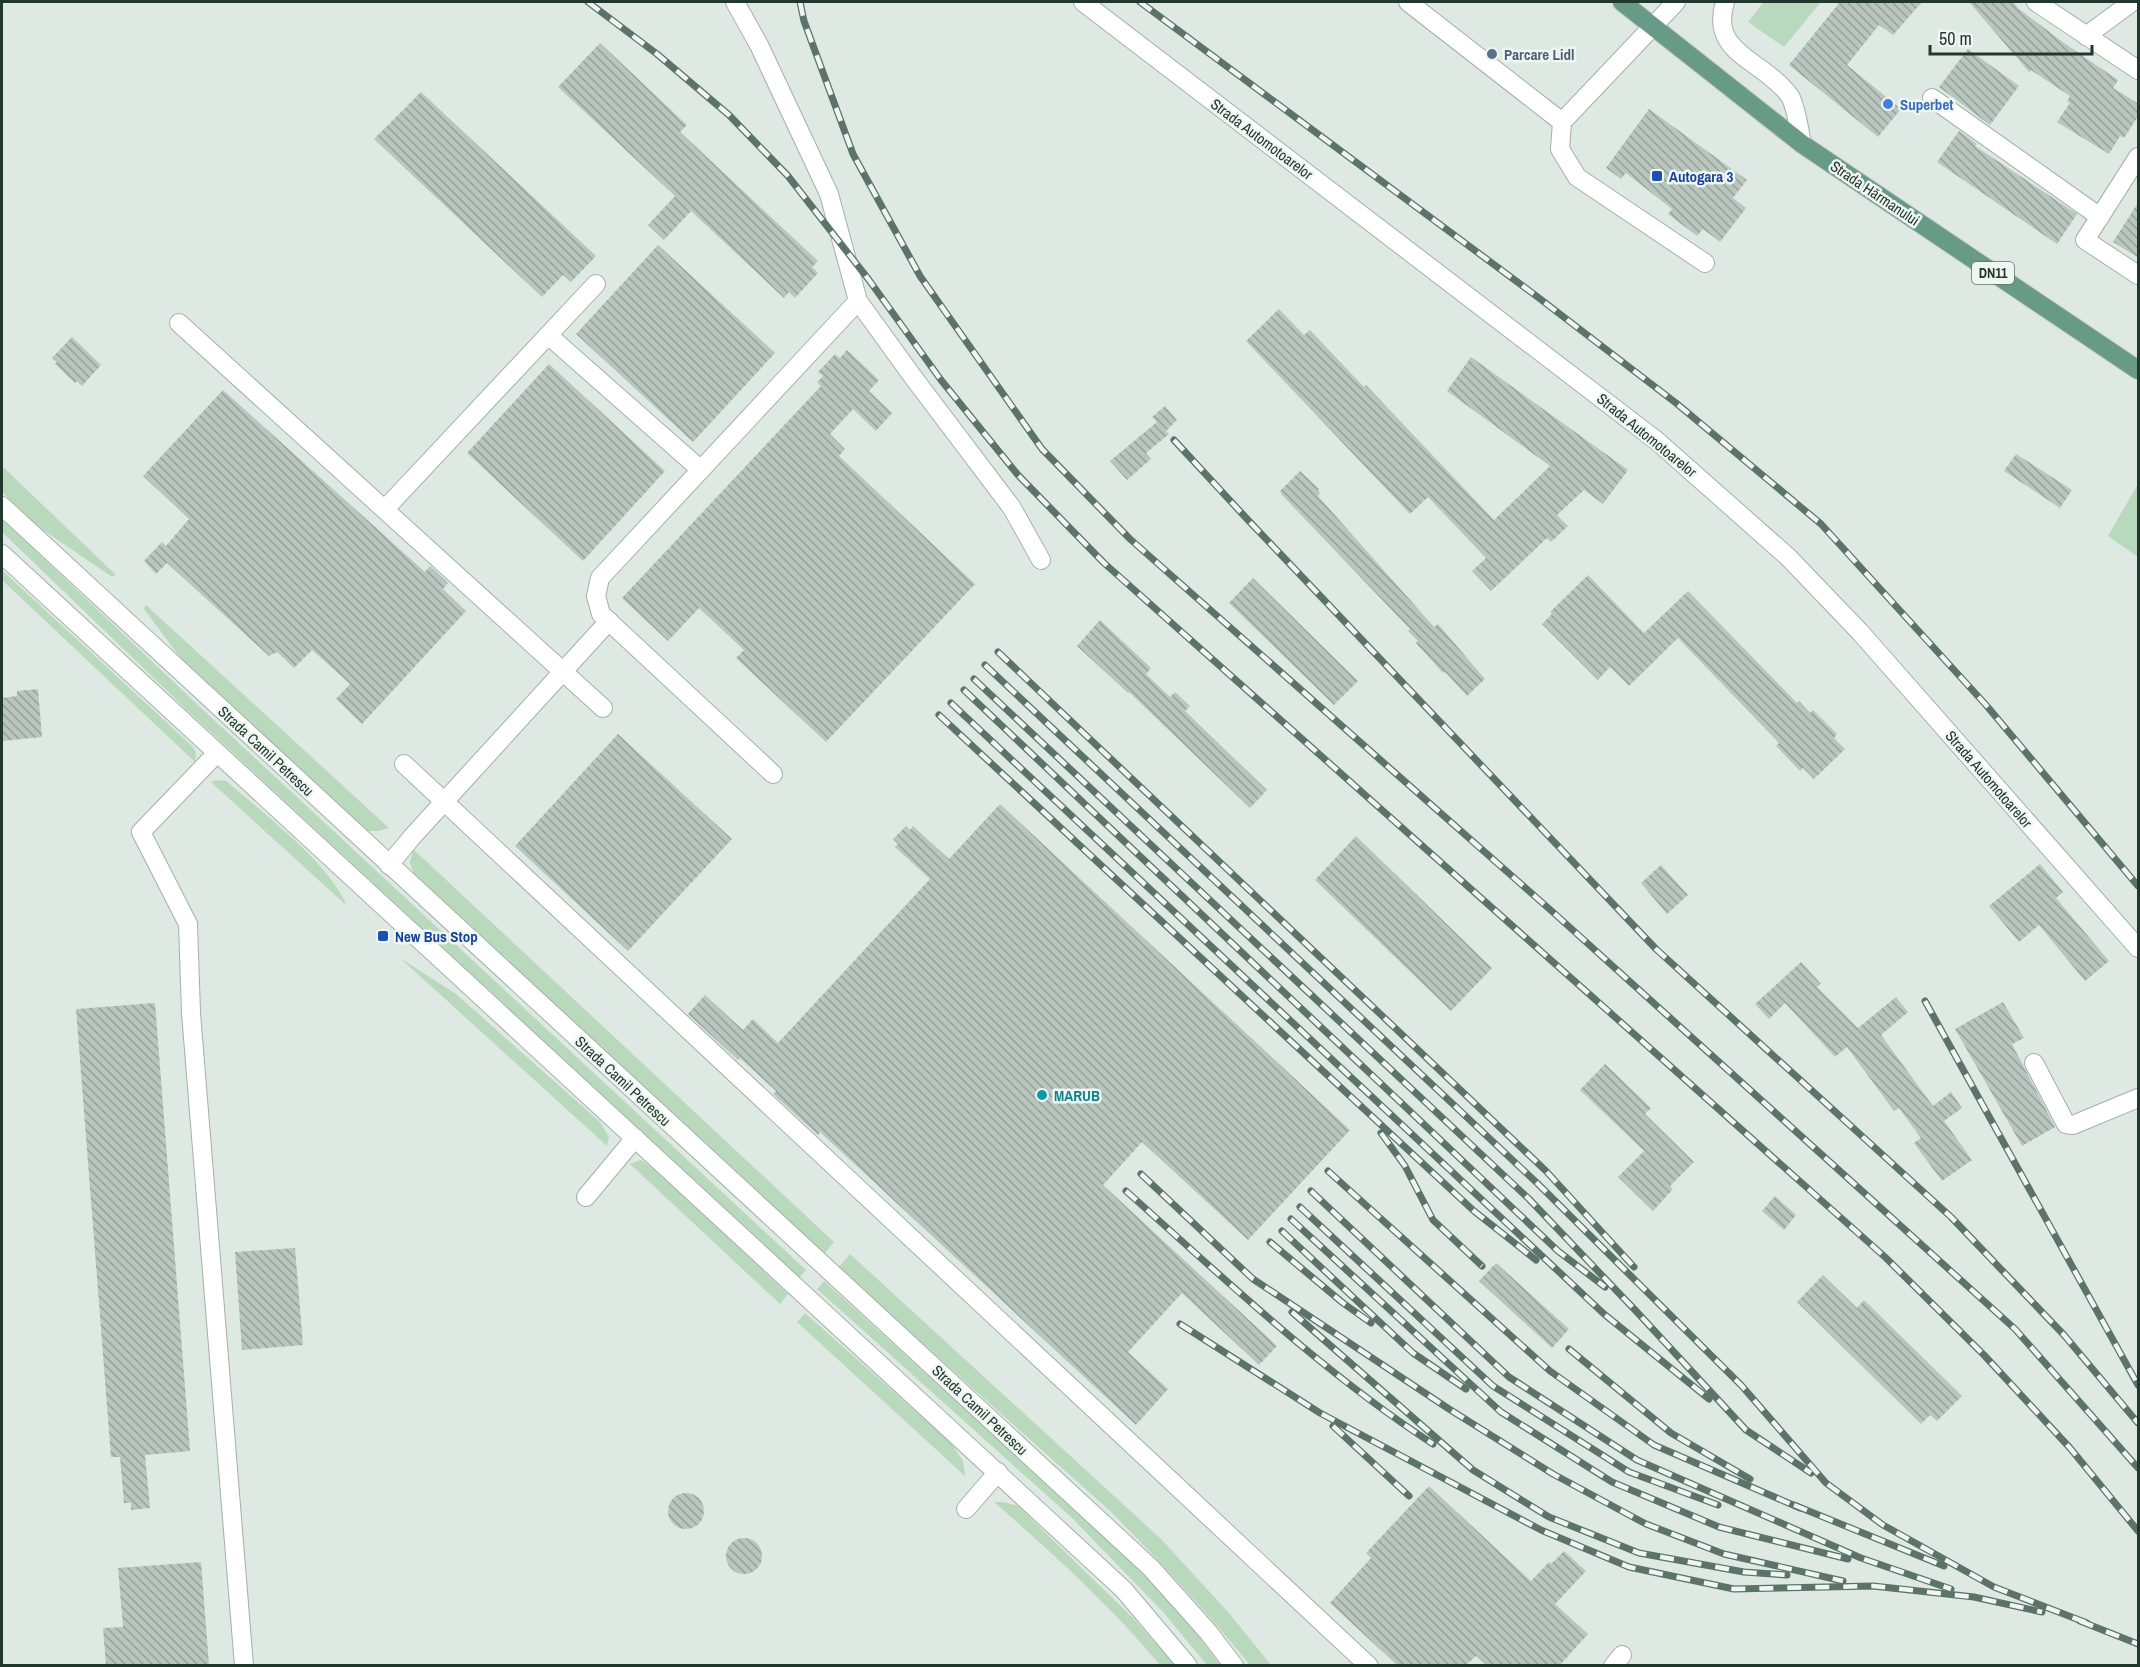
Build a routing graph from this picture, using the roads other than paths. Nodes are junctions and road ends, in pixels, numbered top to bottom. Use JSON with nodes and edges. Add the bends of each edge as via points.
{"nodes":[{"id":1,"x":735,"y":2,"type":"edge"},
{"id":2,"x":1083,"y":2,"type":"edge"},
{"id":3,"x":1408,"y":2,"type":"edge"},
{"id":4,"x":1622,"y":2,"type":"edge"},
{"id":5,"x":1676,"y":2,"type":"edge"},
{"id":6,"x":1725,"y":2,"type":"edge"},
{"id":7,"x":2036,"y":2,"type":"edge"},
{"id":8,"x":2132,"y":2,"type":"edge"},
{"id":9,"x":1651,"y":26,"type":"junction"},
{"id":10,"x":2086,"y":36,"type":"junction"},
{"id":11,"x":2139,"y":70,"type":"edge"},
{"id":12,"x":1932,"y":98,"type":"dead end"},
{"id":13,"x":1562,"y":122,"type":"junction"},
{"id":14,"x":1802,"y":144,"type":"junction"},
{"id":15,"x":2139,"y":157,"type":"edge"},
{"id":16,"x":2100,"y":217,"type":"junction"},
{"id":17,"x":1705,"y":263,"type":"dead end"},
{"id":18,"x":2139,"y":275,"type":"edge"},
{"id":19,"x":596,"y":284,"type":"dead end"},
{"id":20,"x":858,"y":301,"type":"junction"},
{"id":21,"x":179,"y":323,"type":"dead end"},
{"id":22,"x":548,"y":335,"type":"junction"},
{"id":23,"x":2139,"y":370,"type":"edge"},
{"id":24,"x":701,"y":470,"type":"junction"},
{"id":25,"x":2,"y":506,"type":"edge"},
{"id":26,"x":385,"y":509,"type":"junction"},
{"id":27,"x":2,"y":554,"type":"edge"},
{"id":28,"x":1041,"y":560,"type":"dead end"},
{"id":29,"x":609,"y":621,"type":"junction"},
{"id":30,"x":564,"y":671,"type":"junction"},
{"id":31,"x":603,"y":708,"type":"dead end"},
{"id":32,"x":217,"y":753,"type":"junction"},
{"id":33,"x":404,"y":764,"type":"dead end"},
{"id":34,"x":773,"y":774,"type":"dead end"},
{"id":35,"x":444,"y":801,"type":"junction"},
{"id":36,"x":389,"y":865,"type":"junction"},
{"id":37,"x":2139,"y":948,"type":"edge"},
{"id":38,"x":2034,"y":1063,"type":"dead end"},
{"id":39,"x":2139,"y":1098,"type":"edge"},
{"id":40,"x":635,"y":1138,"type":"junction"},
{"id":41,"x":586,"y":1197,"type":"dead end"},
{"id":42,"x":998,"y":1472,"type":"junction"},
{"id":43,"x":966,"y":1509,"type":"dead end"},
{"id":44,"x":244,"y":1665,"type":"edge"},
{"id":45,"x":1188,"y":1665,"type":"edge"},
{"id":46,"x":1234,"y":1665,"type":"edge"},
{"id":47,"x":1369,"y":1665,"type":"edge"}],
"edges":[{"from":1,"to":20,"type":"street","via":[[829,194]]},
{"from":2,"to":37,"type":"street","name":"Strada Automotoarelor","via":[[1657,441],[1725,500],[1788,557],[1860,633]]},
{"from":3,"to":13,"type":"street"},
{"from":4,"to":9,"type":"main road","name":"Strada Hărmanului","number":"DN11"},
{"from":5,"to":9,"type":"street"},
{"from":6,"to":14,"type":"street","via":[[1722,30],[1732,47],[1791,97]]},
{"from":7,"to":10,"type":"street"},
{"from":8,"to":10,"type":"street"},
{"from":9,"to":13,"type":"street"},
{"from":9,"to":14,"type":"main road","name":"Strada Hărmanului","number":"DN11"},
{"from":10,"to":11,"type":"street"},
{"from":12,"to":16,"type":"street"},
{"from":13,"to":17,"type":"street","via":[[1560,150],[1577,177]]},
{"from":14,"to":23,"type":"main road","name":"Strada Hărmanului","number":"DN11"},
{"from":15,"to":16,"type":"street"},
{"from":16,"to":18,"type":"street","via":[[2085,240]]},
{"from":19,"to":22,"type":"street"},
{"from":20,"to":24,"type":"street"},
{"from":20,"to":28,"type":"street","via":[[1012,508]]},
{"from":21,"to":26,"type":"street"},
{"from":22,"to":24,"type":"street"},
{"from":22,"to":26,"type":"street"},
{"from":24,"to":29,"type":"street","via":[[600,578],[597,596],[601,614]]},
{"from":25,"to":36,"type":"street","name":"Strada Camil Petrescu"},
{"from":26,"to":30,"type":"street"},
{"from":27,"to":32,"type":"street"},
{"from":29,"to":30,"type":"street"},
{"from":29,"to":34,"type":"street"},
{"from":30,"to":31,"type":"street"},
{"from":30,"to":35,"type":"street"},
{"from":32,"to":40,"type":"street"},
{"from":32,"to":44,"type":"street","via":[[141,832],[188,924],[191,1013]]},
{"from":33,"to":35,"type":"street"},
{"from":35,"to":36,"type":"street"},
{"from":35,"to":47,"type":"street"},
{"from":36,"to":46,"type":"street","name":"Strada Camil Petrescu","via":[[1151,1568]]},
{"from":38,"to":39,"type":"street","via":[[2066,1124],[2073,1125]]},
{"from":40,"to":41,"type":"street"},
{"from":40,"to":42,"type":"street"},
{"from":42,"to":43,"type":"street"},
{"from":42,"to":45,"type":"street","via":[[1124,1590]]}]}
